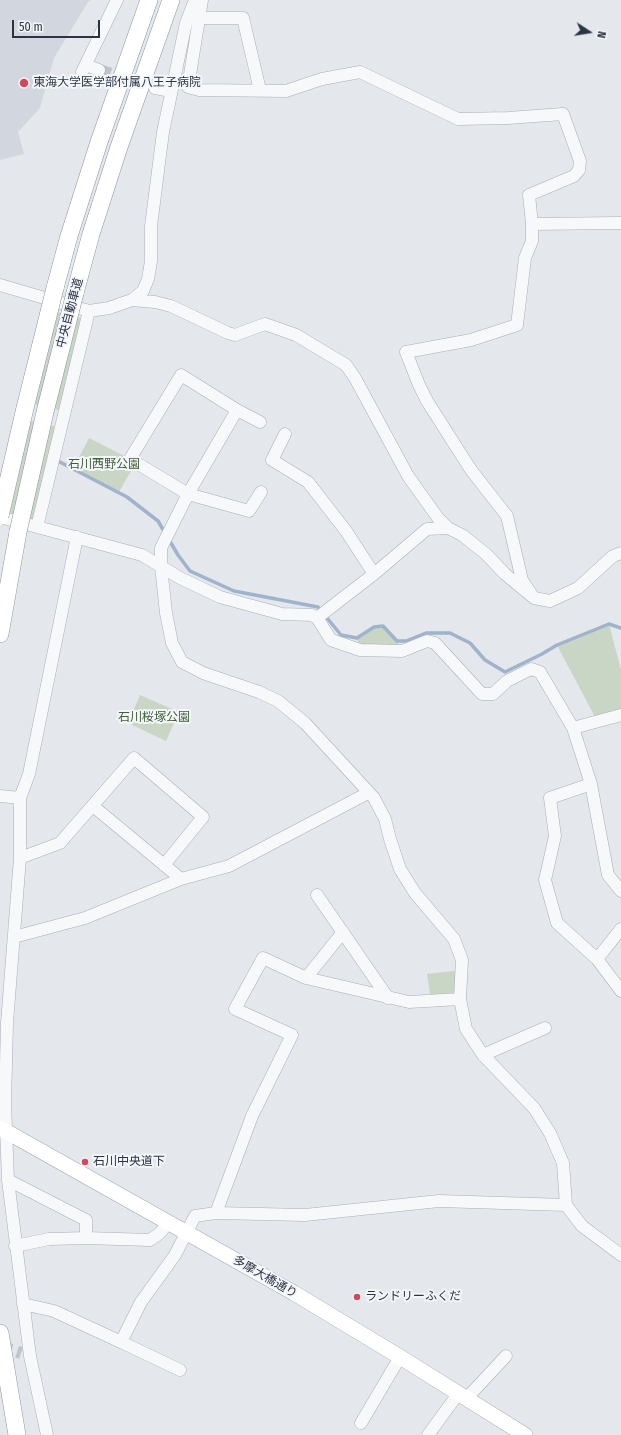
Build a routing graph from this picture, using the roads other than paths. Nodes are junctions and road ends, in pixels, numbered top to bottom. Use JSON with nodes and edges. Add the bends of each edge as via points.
{"nodes":[{"id":1,"x":118,"y":0,"type":"edge"},
{"id":2,"x":137,"y":0,"type":"edge"},
{"id":3,"x":148,"y":0,"type":"edge"},
{"id":4,"x":171,"y":0,"type":"edge"},
{"id":5,"x":195,"y":0,"type":"edge"},
{"id":6,"x":202,"y":0,"type":"edge"},
{"id":7,"x":199,"y":18,"type":"junction"},
{"id":8,"x":99,"y":70,"type":"tunnel mouth"},
{"id":9,"x":155,"y":88,"type":"tunnel mouth"},
{"id":10,"x":260,"y":90,"type":"junction"},
{"id":11,"x":171,"y":91,"type":"junction"},
{"id":12,"x":621,"y":223,"type":"edge"},
{"id":13,"x":532,"y":224,"type":"junction"},
{"id":14,"x":70,"y":236,"type":"junction"},
{"id":15,"x":0,"y":285,"type":"edge"},
{"id":16,"x":132,"y":300,"type":"junction"},
{"id":17,"x":89,"y":311,"type":"junction"},
{"id":18,"x":237,"y":410,"type":"junction"},
{"id":19,"x":260,"y":422,"type":"dead end"},
{"id":20,"x":285,"y":434,"type":"dead end"},
{"id":21,"x":261,"y":492,"type":"dead end"},
{"id":22,"x":188,"y":494,"type":"junction"},
{"id":23,"x":0,"y":517,"type":"edge"},
{"id":24,"x":37,"y":527,"type":"junction"},
{"id":25,"x":448,"y":528,"type":"junction"},
{"id":26,"x":77,"y":537,"type":"junction"},
{"id":27,"x":621,"y":553,"type":"edge"},
{"id":28,"x":161,"y":566,"type":"junction"},
{"id":29,"x":374,"y":574,"type":"junction"},
{"id":30,"x":534,"y":598,"type":"junction"},
{"id":31,"x":319,"y":616,"type":"junction"},
{"id":32,"x":0,"y":634,"type":"edge"},
{"id":33,"x":621,"y":715,"type":"edge"},
{"id":34,"x":573,"y":728,"type":"junction"},
{"id":35,"x":591,"y":784,"type":"junction"},
{"id":36,"x":368,"y":793,"type":"junction"},
{"id":37,"x":0,"y":796,"type":"edge"},
{"id":38,"x":20,"y":798,"type":"junction"},
{"id":39,"x":93,"y":806,"type":"junction"},
{"id":40,"x":20,"y":858,"type":"junction"},
{"id":41,"x":164,"y":864,"type":"junction"},
{"id":42,"x":181,"y":880,"type":"junction"},
{"id":43,"x":621,"y":891,"type":"edge"},
{"id":44,"x":317,"y":894,"type":"dead end"},
{"id":45,"x":621,"y":929,"type":"edge"},
{"id":46,"x":343,"y":932,"type":"junction"},
{"id":47,"x":14,"y":937,"type":"junction"},
{"id":48,"x":597,"y":959,"type":"junction"},
{"id":49,"x":306,"y":978,"type":"junction"},
{"id":50,"x":621,"y":991,"type":"edge"},
{"id":51,"x":388,"y":998,"type":"junction"},
{"id":52,"x":460,"y":999,"type":"junction"},
{"id":53,"x":545,"y":1028,"type":"dead end"},
{"id":54,"x":483,"y":1055,"type":"junction"},
{"id":55,"x":3,"y":1130,"type":"edge"},
{"id":56,"x":8,"y":1180,"type":"junction"},
{"id":57,"x":566,"y":1205,"type":"junction"},
{"id":58,"x":216,"y":1213,"type":"junction"},
{"id":59,"x":169,"y":1222,"type":"junction"},
{"id":60,"x":186,"y":1232,"type":"junction"},
{"id":61,"x":86,"y":1238,"type":"junction"},
{"id":62,"x":15,"y":1246,"type":"junction"},
{"id":63,"x":621,"y":1255,"type":"edge"},
{"id":64,"x":23,"y":1304,"type":"junction"},
{"id":65,"x":0,"y":1333,"type":"edge"},
{"id":66,"x":121,"y":1342,"type":"junction"},
{"id":67,"x":506,"y":1356,"type":"dead end"},
{"id":68,"x":400,"y":1357,"type":"junction"},
{"id":69,"x":180,"y":1370,"type":"dead end"},
{"id":70,"x":462,"y":1396,"type":"junction"},
{"id":71,"x":361,"y":1423,"type":"dead end"},
{"id":72,"x":17,"y":1435,"type":"edge"},
{"id":73,"x":48,"y":1435,"type":"edge"},
{"id":74,"x":428,"y":1435,"type":"edge"},
{"id":75,"x":525,"y":1435,"type":"edge"}],
"edges":[{"from":1,"to":8,"type":"street","via":[[84,68]]},
{"from":2,"to":14,"type":"highway","via":[[89,138]]},
{"from":3,"to":14,"type":"highway","name":"中央自動車道"},
{"from":4,"to":32,"type":"highway","name":"中央自動車道","bridge":true,"via":[[119,147],[75,293],[18,532]]},
{"from":5,"to":11,"type":"street","via":[[186,23]]},
{"from":6,"to":7,"type":"street"},
{"from":7,"to":10,"type":"street","via":[[243,18]]},
{"from":7,"to":10,"type":"street","via":[[188,87],[199,90]]},
{"from":9,"to":11,"type":"street"},
{"from":10,"to":13,"type":"street","via":[[286,91],[322,79],[360,72],[458,119],[563,114],[580,161],[579,170],[574,176],[529,195]]},
{"from":11,"to":16,"type":"street","via":[[150,226],[151,262],[148,279],[142,291]]},
{"from":12,"to":13,"type":"street"},
{"from":13,"to":30,"type":"street","via":[[532,241],[524,258],[517,325],[471,340],[406,352],[427,401],[471,470],[507,516],[522,580]]},
{"from":14,"to":23,"type":"highway","name":"中央自動車道","bridge":true,"via":[[25,408]]},
{"from":15,"to":17,"type":"street"},
{"from":16,"to":17,"type":"street","via":[[109,308]]},
{"from":16,"to":25,"type":"street","via":[[171,306],[235,335],[265,324],[296,335],[346,366],[356,378],[408,476]]},
{"from":17,"to":24,"type":"street"},
{"from":18,"to":19,"type":"street"},
{"from":18,"to":22,"type":"street"},
{"from":18,"to":22,"type":"street","via":[[181,375],[130,459]]},
{"from":20,"to":29,"type":"street","via":[[272,460],[308,482],[346,531]]},
{"from":21,"to":22,"type":"street","via":[[249,511]]},
{"from":22,"to":28,"type":"street","via":[[163,542]]},
{"from":23,"to":24,"type":"street"},
{"from":24,"to":26,"type":"street"},
{"from":25,"to":29,"type":"street","via":[[427,529]]},
{"from":25,"to":30,"type":"street","via":[[462,535],[486,554],[504,574]]},
{"from":26,"to":28,"type":"street","via":[[142,555]]},
{"from":26,"to":38,"type":"street","via":[[29,774]]},
{"from":27,"to":30,"type":"street","via":[[613,556],[578,588],[550,601]]},
{"from":28,"to":31,"type":"street","via":[[220,597],[282,614]]},
{"from":28,"to":36,"type":"street","via":[[172,643],[182,662],[278,701],[305,723]]},
{"from":29,"to":31,"type":"street"},
{"from":31,"to":34,"type":"street","via":[[331,640],[360,650],[402,651],[427,641],[436,643],[482,694],[493,694],[507,681],[530,669],[540,672]]},
{"from":33,"to":34,"type":"street"},
{"from":34,"to":35,"type":"street"},
{"from":35,"to":43,"type":"street","via":[[608,875]]},
{"from":35,"to":48,"type":"street","via":[[550,798],[555,836],[545,880],[557,923]]},
{"from":36,"to":42,"type":"street","via":[[229,866]]},
{"from":36,"to":52,"type":"street","via":[[374,798],[385,819],[400,869],[415,894],[454,939],[462,960]]},
{"from":37,"to":38,"type":"street"},
{"from":38,"to":40,"type":"street"},
{"from":39,"to":40,"type":"street","via":[[60,843]]},
{"from":39,"to":41,"type":"street"},
{"from":39,"to":41,"type":"street","via":[[134,758],[203,817]]},
{"from":40,"to":47,"type":"street"},
{"from":41,"to":42,"type":"street"},
{"from":42,"to":47,"type":"street","via":[[85,918]]},
{"from":44,"to":46,"type":"street"},
{"from":45,"to":48,"type":"street"},
{"from":46,"to":49,"type":"street"},
{"from":46,"to":51,"type":"street"},
{"from":47,"to":55,"type":"street","via":[[7,1023]]},
{"from":48,"to":50,"type":"street"},
{"from":49,"to":51,"type":"street"},
{"from":49,"to":58,"type":"street","via":[[263,958],[235,1009],[292,1035],[252,1116]]},
{"from":51,"to":52,"type":"street","via":[[409,1002]]},
{"from":52,"to":54,"type":"street","via":[[466,1029]]},
{"from":53,"to":54,"type":"street"},
{"from":54,"to":57,"type":"street","via":[[534,1108],[550,1133],[563,1164]]},
{"from":55,"to":56,"type":"street"},
{"from":55,"to":59,"type":"main road","name":"多摩大橋通り"},
{"from":56,"to":61,"type":"street","via":[[86,1220]]},
{"from":56,"to":62,"type":"street"},
{"from":57,"to":58,"type":"street","via":[[439,1201],[305,1215]]},
{"from":57,"to":63,"type":"street","via":[[582,1226]]},
{"from":58,"to":60,"type":"street","via":[[195,1216]]},
{"from":59,"to":60,"type":"main road","name":"多摩大橋通り"},
{"from":59,"to":61,"type":"street","via":[[150,1240]]},
{"from":60,"to":66,"type":"street","via":[[175,1255],[141,1302]]},
{"from":60,"to":68,"type":"main road","name":"多摩大橋通り"},
{"from":61,"to":62,"type":"street","via":[[49,1239]]},
{"from":62,"to":64,"type":"street"},
{"from":64,"to":66,"type":"street","via":[[54,1311]]},
{"from":64,"to":73,"type":"street","via":[[25,1355]]},
{"from":65,"to":72,"type":"highway"},
{"from":66,"to":69,"type":"street"},
{"from":67,"to":70,"type":"street"},
{"from":68,"to":70,"type":"main road","name":"多摩大橋通り"},
{"from":68,"to":71,"type":"street"},
{"from":70,"to":74,"type":"street"},
{"from":70,"to":75,"type":"main road","name":"多摩大橋通り"}]}
